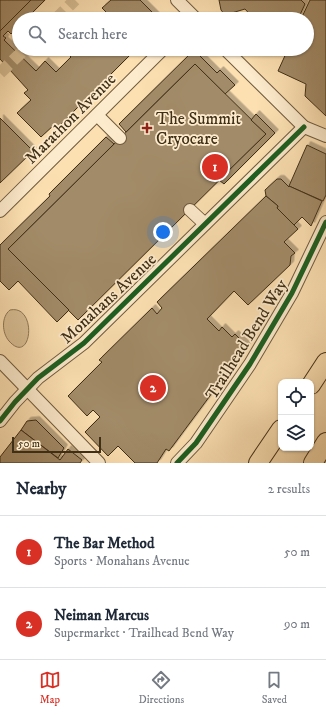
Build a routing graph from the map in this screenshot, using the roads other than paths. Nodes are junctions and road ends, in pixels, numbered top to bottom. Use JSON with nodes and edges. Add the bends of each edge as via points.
{"nodes":[{"id":1,"x":177,"y":0,"type":"edge"},
{"id":2,"x":188,"y":12,"type":"edge"},
{"id":3,"x":156,"y":56,"type":"edge"},
{"id":4,"x":232,"y":56,"type":"edge"},
{"id":5,"x":97,"y":114,"type":"junction"},
{"id":6,"x":304,"y":127,"type":"junction"},
{"id":7,"x":326,"y":136,"type":"edge"},
{"id":8,"x":120,"y":138,"type":"dead end"},
{"id":9,"x":190,"y":210,"type":"dead end"},
{"id":10,"x":0,"y":211,"type":"edge"},
{"id":11,"x":326,"y":222,"type":"edge"},
{"id":12,"x":205,"y":224,"type":"junction"},
{"id":13,"x":0,"y":361,"type":"edge"},
{"id":14,"x":326,"y":362,"type":"edge"},
{"id":15,"x":314,"y":380,"type":"edge"},
{"id":16,"x":27,"y":390,"type":"junction"},
{"id":17,"x":0,"y":422,"type":"edge"},
{"id":18,"x":278,"y":433,"type":"edge"},
{"id":19,"x":326,"y":442,"type":"edge"},
{"id":20,"x":99,"y":463,"type":"edge"},
{"id":21,"x":177,"y":463,"type":"edge"},
{"id":22,"x":258,"y":463,"type":"edge"},
{"id":23,"x":313,"y":463,"type":"edge"}],
"edges":[{"from":1,"to":2,"type":"street"},
{"from":3,"to":5,"type":"street","name":"Marathon Avenue"},
{"from":4,"to":6,"type":"street"},
{"from":5,"to":8,"type":"street"},
{"from":5,"to":10,"type":"street","name":"Marathon Avenue"},
{"from":6,"to":7,"type":"street"},
{"from":6,"to":12,"type":"street","name":"Monahans Avenue"},
{"from":9,"to":12,"type":"street"},
{"from":11,"to":21,"type":"street","name":"Trailhead Bend Way","via":[[292,293],[250,364],[196,443]]},
{"from":12,"to":16,"type":"street","name":"Monahans Avenue","via":[[84,343],[38,378]]},
{"from":13,"to":16,"type":"street"},
{"from":14,"to":15,"type":"highway"},
{"from":16,"to":17,"type":"street","name":"Monahans Avenue"},
{"from":16,"to":20,"type":"street"},
{"from":18,"to":22,"type":"highway"},
{"from":19,"to":23,"type":"highway"}]}
